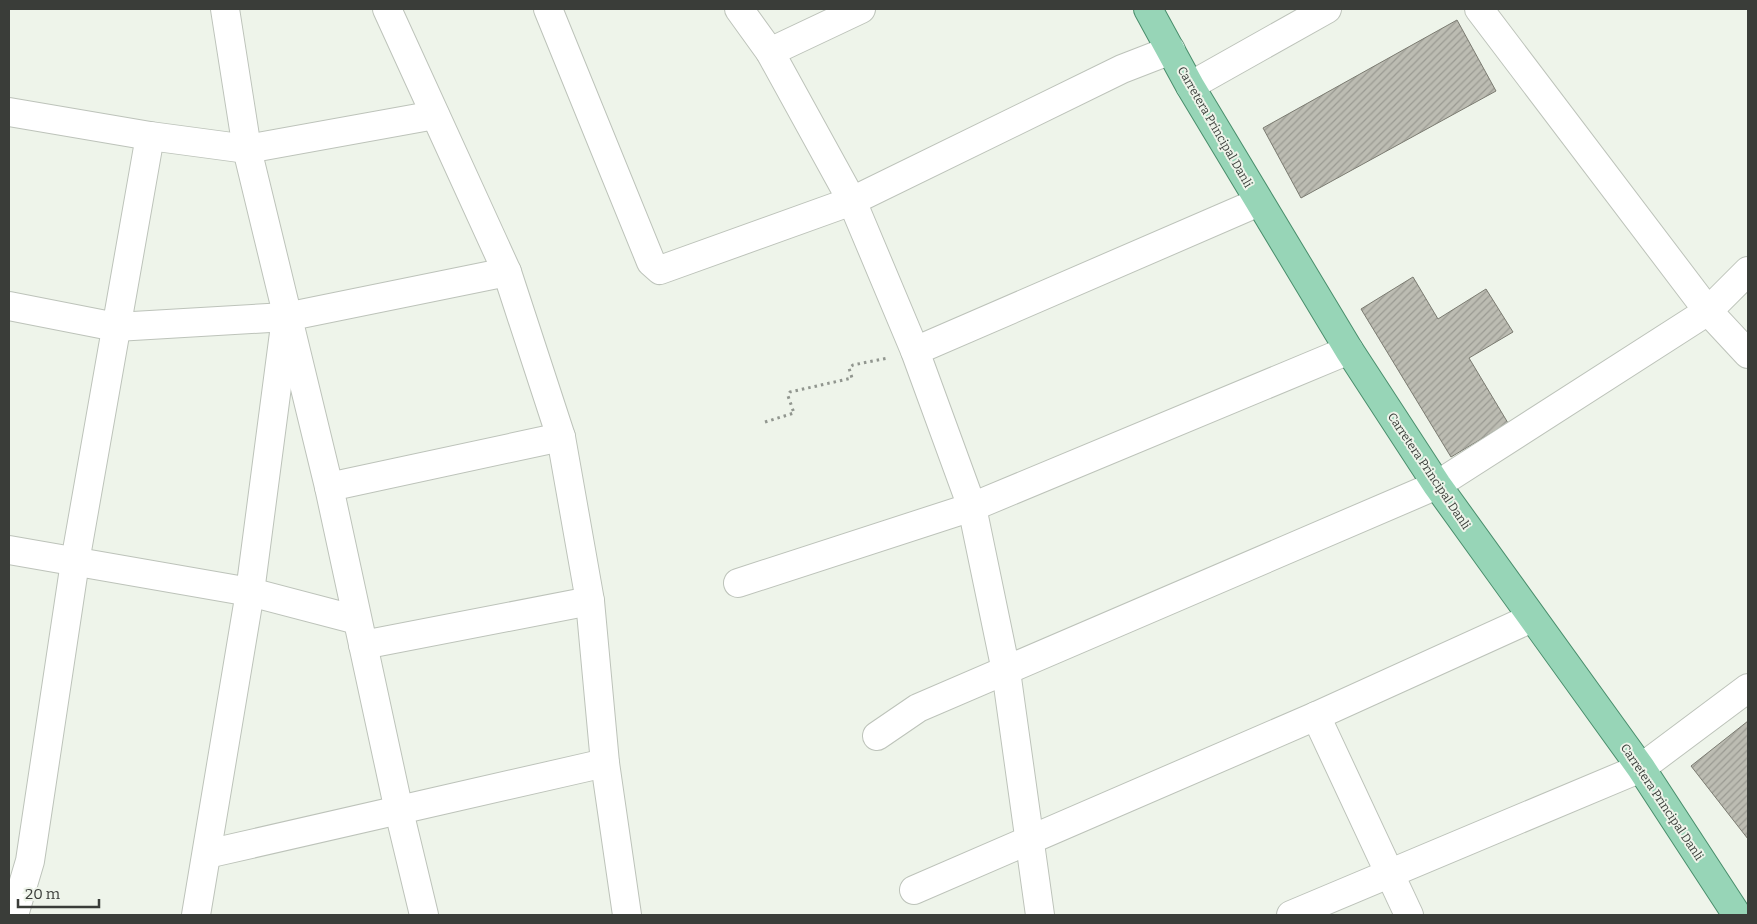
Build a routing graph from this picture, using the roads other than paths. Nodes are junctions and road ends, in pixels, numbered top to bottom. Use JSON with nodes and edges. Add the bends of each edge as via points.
{"nodes":[{"id":1,"x":225,"y":9,"type":"edge"},
{"id":2,"x":387,"y":9,"type":"edge"},
{"id":3,"x":548,"y":9,"type":"edge"},
{"id":4,"x":739,"y":9,"type":"edge"},
{"id":5,"x":861,"y":9,"type":"edge"},
{"id":6,"x":1148,"y":9,"type":"edge"},
{"id":7,"x":1327,"y":9,"type":"edge"},
{"id":8,"x":1479,"y":9,"type":"edge"},
{"id":9,"x":1171,"y":50,"type":"junction"},
{"id":10,"x":770,"y":52,"type":"junction"},
{"id":11,"x":1190,"y":86,"type":"junction"},
{"id":12,"x":9,"y":112,"type":"edge"},
{"id":13,"x":435,"y":115,"type":"junction"},
{"id":14,"x":150,"y":136,"type":"junction"},
{"id":15,"x":247,"y":149,"type":"junction"},
{"id":16,"x":852,"y":201,"type":"junction"},
{"id":17,"x":1260,"y":202,"type":"junction"},
{"id":18,"x":1748,"y":271,"type":"edge"},
{"id":19,"x":507,"y":272,"type":"junction"},
{"id":20,"x":9,"y":306,"type":"edge"},
{"id":21,"x":1708,"y":311,"type":"junction"},
{"id":22,"x":286,"y":316,"type":"junction"},
{"id":23,"x":116,"y":327,"type":"junction"},
{"id":24,"x":1349,"y":350,"type":"junction"},
{"id":25,"x":915,"y":351,"type":"junction"},
{"id":26,"x":1748,"y":354,"type":"edge"},
{"id":27,"x":561,"y":438,"type":"junction"},
{"id":28,"x":1437,"y":485,"type":"junction"},
{"id":29,"x":329,"y":487,"type":"junction"},
{"id":30,"x":972,"y":507,"type":"junction"},
{"id":31,"x":9,"y":550,"type":"edge"},
{"id":32,"x":75,"y":562,"type":"junction"},
{"id":33,"x":738,"y":583,"type":"dead end"},
{"id":34,"x":250,"y":592,"type":"junction"},
{"id":35,"x":590,"y":601,"type":"junction"},
{"id":36,"x":1532,"y":618,"type":"junction"},
{"id":37,"x":360,"y":632,"type":"junction"},
{"id":38,"x":1006,"y":672,"type":"junction"},
{"id":39,"x":1748,"y":688,"type":"edge"},
{"id":40,"x":1316,"y":716,"type":"junction"},
{"id":41,"x":878,"y":736,"type":"dead end"},
{"id":42,"x":605,"y":763,"type":"junction"},
{"id":43,"x":1641,"y":768,"type":"junction"},
{"id":44,"x":399,"y":811,"type":"junction"},
{"id":45,"x":1030,"y":841,"type":"junction"},
{"id":46,"x":207,"y":854,"type":"junction"},
{"id":47,"x":1392,"y":874,"type":"junction"},
{"id":48,"x":914,"y":890,"type":"dead end"},
{"id":49,"x":1728,"y":913,"type":"edge"},
{"id":50,"x":14,"y":915,"type":"edge"},
{"id":51,"x":196,"y":915,"type":"edge"},
{"id":52,"x":424,"y":915,"type":"edge"},
{"id":53,"x":627,"y":915,"type":"edge"},
{"id":54,"x":1040,"y":915,"type":"edge"},
{"id":55,"x":1291,"y":915,"type":"edge"},
{"id":56,"x":1410,"y":915,"type":"edge"}],
"edges":[{"from":1,"to":15,"type":"street"},
{"from":2,"to":13,"type":"street"},
{"from":3,"to":16,"type":"street","via":[[651,262],[660,270]]},
{"from":4,"to":10,"type":"street"},
{"from":5,"to":10,"type":"street"},
{"from":6,"to":9,"type":"main road","name":"Carretera Principal Danli"},
{"from":7,"to":11,"type":"street"},
{"from":8,"to":21,"type":"street"},
{"from":9,"to":11,"type":"main road","name":"Carretera Principal Danli"},
{"from":9,"to":16,"type":"street","via":[[1122,69]]},
{"from":10,"to":16,"type":"street"},
{"from":11,"to":17,"type":"main road","name":"Carretera Principal Danli"},
{"from":12,"to":14,"type":"street"},
{"from":13,"to":15,"type":"street"},
{"from":13,"to":19,"type":"street"},
{"from":14,"to":15,"type":"street"},
{"from":14,"to":23,"type":"street"},
{"from":15,"to":22,"type":"street"},
{"from":16,"to":25,"type":"street"},
{"from":17,"to":24,"type":"main road","name":"Carretera Principal Danli"},
{"from":17,"to":25,"type":"street"},
{"from":18,"to":21,"type":"street"},
{"from":19,"to":22,"type":"street"},
{"from":19,"to":27,"type":"street"},
{"from":20,"to":23,"type":"street"},
{"from":21,"to":26,"type":"street"},
{"from":21,"to":28,"type":"street"},
{"from":22,"to":23,"type":"street"},
{"from":22,"to":29,"type":"street"},
{"from":22,"to":34,"type":"street"},
{"from":23,"to":32,"type":"street"},
{"from":24,"to":28,"type":"main road","name":"Carretera Principal Danli"},
{"from":24,"to":30,"type":"street"},
{"from":25,"to":30,"type":"street"},
{"from":27,"to":29,"type":"street"},
{"from":27,"to":35,"type":"street"},
{"from":28,"to":36,"type":"main road","name":"Carretera Principal Danli"},
{"from":28,"to":38,"type":"street"},
{"from":29,"to":37,"type":"street"},
{"from":30,"to":33,"type":"street"},
{"from":30,"to":38,"type":"street"},
{"from":31,"to":32,"type":"street"},
{"from":32,"to":34,"type":"street"},
{"from":32,"to":50,"type":"street","via":[[30,861]]},
{"from":34,"to":37,"type":"street"},
{"from":34,"to":46,"type":"street"},
{"from":35,"to":37,"type":"street"},
{"from":35,"to":42,"type":"street"},
{"from":36,"to":40,"type":"street"},
{"from":36,"to":43,"type":"main road","name":"Carretera Principal Danli"},
{"from":37,"to":44,"type":"street"},
{"from":38,"to":41,"type":"street","via":[[918,708]]},
{"from":38,"to":45,"type":"street"},
{"from":39,"to":43,"type":"street"},
{"from":40,"to":45,"type":"street"},
{"from":40,"to":47,"type":"street"},
{"from":42,"to":44,"type":"street"},
{"from":42,"to":53,"type":"street"},
{"from":43,"to":47,"type":"street"},
{"from":43,"to":49,"type":"main road","name":"Carretera Principal Danli"},
{"from":44,"to":46,"type":"street"},
{"from":44,"to":52,"type":"street"},
{"from":45,"to":48,"type":"street"},
{"from":45,"to":54,"type":"street"},
{"from":46,"to":51,"type":"street"},
{"from":47,"to":55,"type":"street"},
{"from":47,"to":56,"type":"street"}]}
